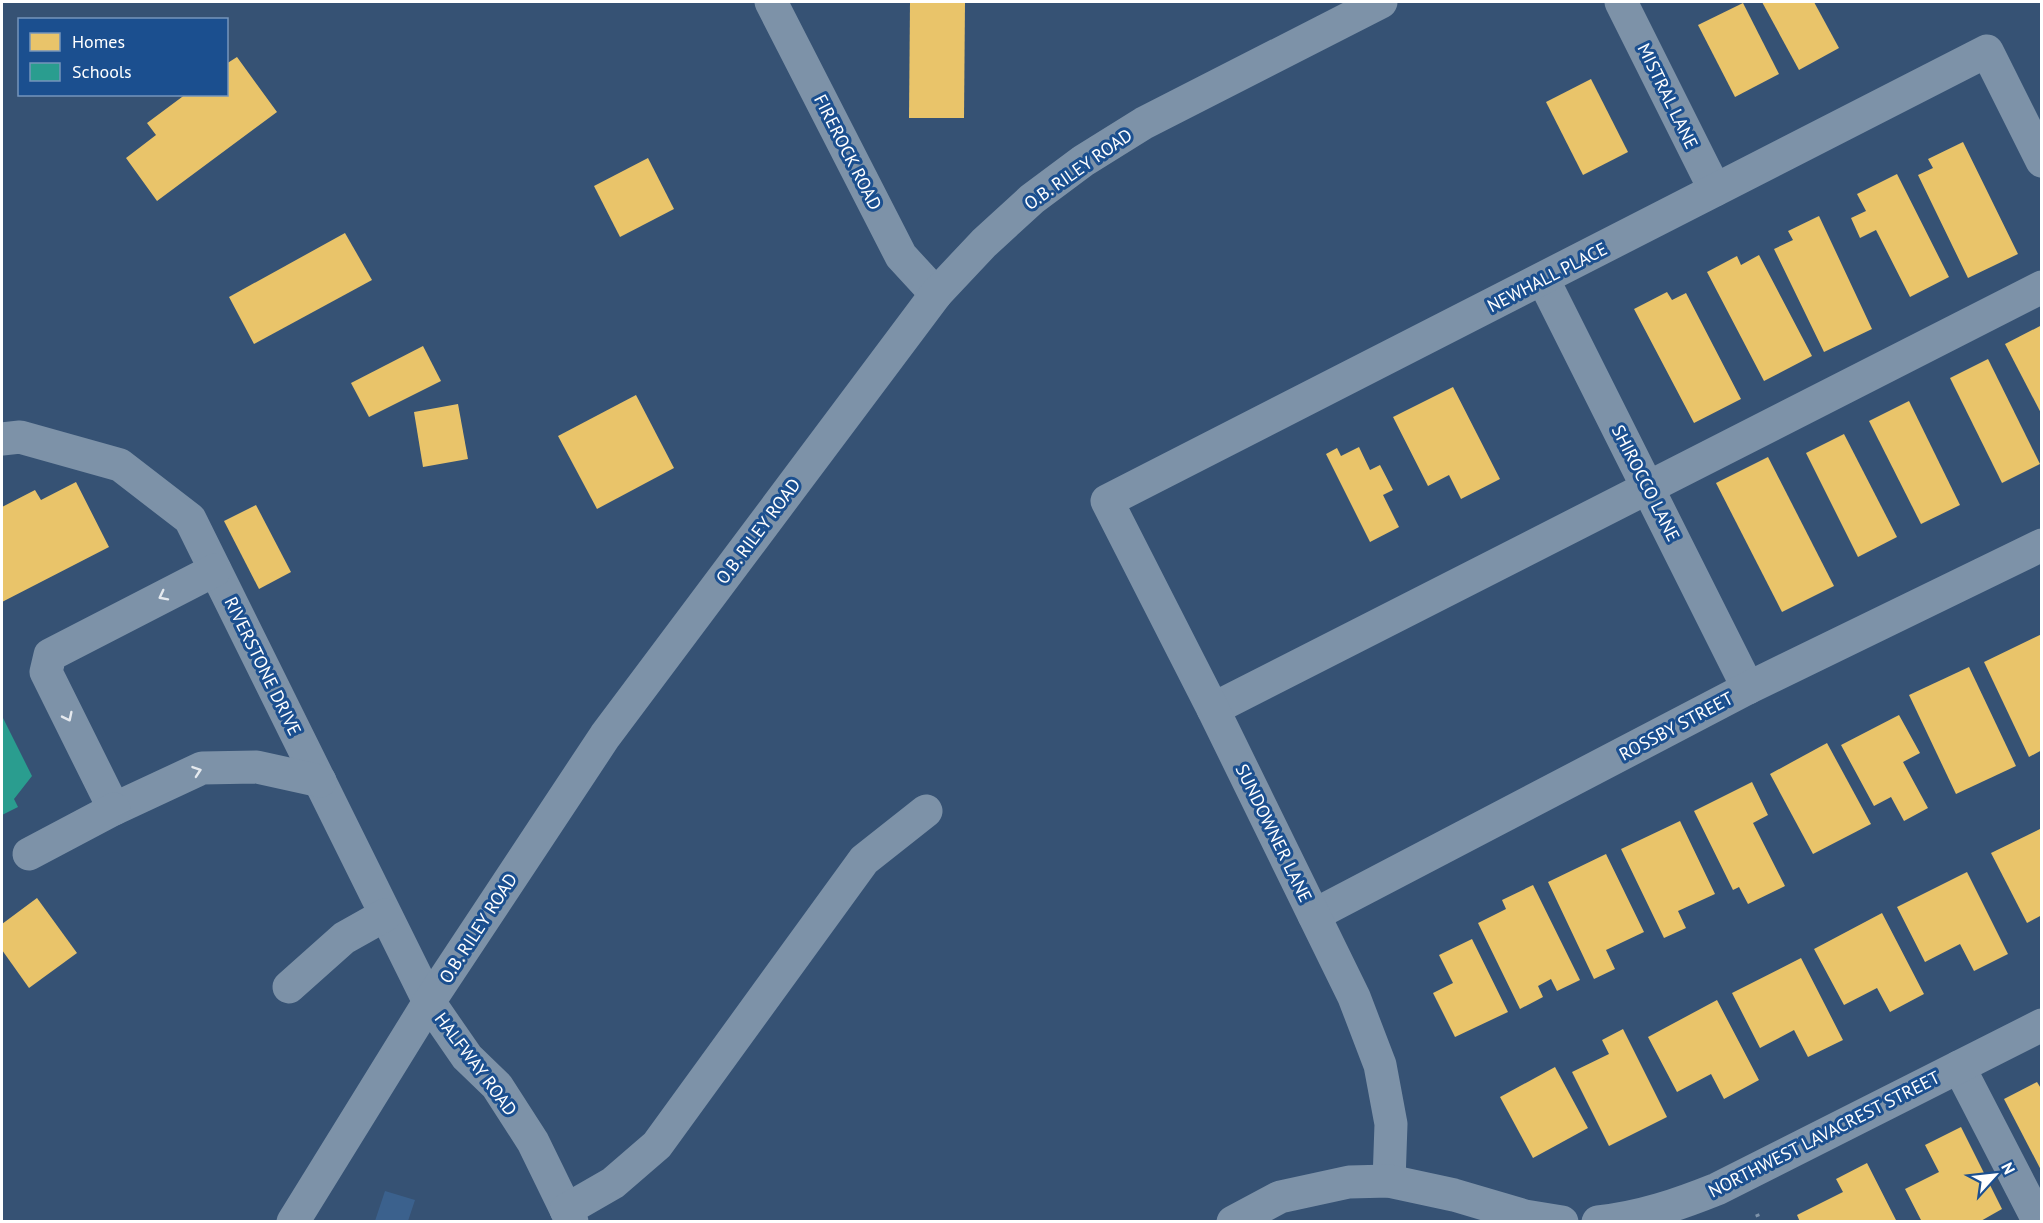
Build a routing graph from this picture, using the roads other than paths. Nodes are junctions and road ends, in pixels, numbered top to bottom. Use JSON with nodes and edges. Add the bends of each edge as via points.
{"nodes":[{"id":1,"x":771,"y":2,"type":"edge"},
{"id":2,"x":1381,"y":2,"type":"edge"},
{"id":3,"x":1621,"y":2,"type":"edge"},
{"id":4,"x":2042,"y":161,"type":"edge"},
{"id":5,"x":1715,"y":190,"type":"junction"},
{"id":6,"x":1543,"y":279,"type":"junction"},
{"id":7,"x":2042,"y":287,"type":"edge"},
{"id":8,"x":936,"y":294,"type":"junction"},
{"id":9,"x":2,"y":439,"type":"edge"},
{"id":10,"x":1648,"y":486,"type":"junction"},
{"id":11,"x":1107,"y":501,"type":"joint"},
{"id":12,"x":2042,"y":545,"type":"edge"},
{"id":13,"x":215,"y":570,"type":"junction"},
{"id":14,"x":1748,"y":688,"type":"junction"},
{"id":15,"x":1213,"y":709,"type":"junction"},
{"id":16,"x":320,"y":781,"type":"junction"},
{"id":17,"x":114,"y":810,"type":"junction"},
{"id":18,"x":926,"y":811,"type":"dead end"},
{"id":19,"x":29,"y":854,"type":"dead end"},
{"id":20,"x":386,"y":915,"type":"junction"},
{"id":21,"x":1314,"y":915,"type":"junction"},
{"id":22,"x":288,"y":987,"type":"dead end"},
{"id":23,"x":429,"y":1002,"type":"junction"},
{"id":24,"x":2042,"y":1025,"type":"edge"},
{"id":25,"x":1959,"y":1067,"type":"junction"},
{"id":26,"x":1389,"y":1181,"type":"junction"},
{"id":27,"x":569,"y":1216,"type":"edge"},
{"id":28,"x":293,"y":1221,"type":"edge"},
{"id":29,"x":1233,"y":1221,"type":"edge"},
{"id":30,"x":1562,"y":1221,"type":"edge"},
{"id":31,"x":1598,"y":1221,"type":"edge"},
{"id":32,"x":2039,"y":1221,"type":"edge"}],
"edges":[{"from":1,"to":8,"type":"street","name":"FIREROCK ROAD","via":[[901,256]]},
{"from":2,"to":8,"type":"street","name":"O.B. RILEY ROAD","via":[[1144,123],[1083,161],[1032,199]]},
{"from":3,"to":5,"type":"street","name":"MISTRAL LANE"},
{"from":4,"to":5,"type":"street","name":"NEWHALL PLACE","via":[[1987,51]]},
{"from":5,"to":6,"type":"street","name":"NEWHALL PLACE"},
{"from":6,"to":10,"type":"street","name":"SHIROCCO LANE"},
{"from":6,"to":11,"type":"street","name":"NEWHALL PLACE"},
{"from":7,"to":10,"type":"street"},
{"from":8,"to":23,"type":"street","name":"O.B. RILEY ROAD","via":[[605,736]]},
{"from":9,"to":13,"type":"street","name":"RIVERSTONE DRIVE","via":[[20,437],[120,465],[190,519]]},
{"from":10,"to":14,"type":"street","name":"SHIROCCO LANE"},
{"from":10,"to":15,"type":"street"},
{"from":11,"to":15,"type":"street","name":"SUNDOWNER LANE"},
{"from":12,"to":14,"type":"street","name":"ROSSBY STREET"},
{"from":13,"to":16,"type":"street","name":"RIVERSTONE DRIVE"},
{"from":13,"to":17,"type":"street","one_way":true,"via":[[50,655],[46,672]]},
{"from":14,"to":21,"type":"street","name":"ROSSBY STREET"},
{"from":15,"to":21,"type":"street","name":"SUNDOWNER LANE"},
{"from":17,"to":16,"type":"street","one_way":true,"via":[[202,768],[257,767]]},
{"from":16,"to":20,"type":"street","name":"RIVERSTONE DRIVE"},
{"from":17,"to":19,"type":"street"},
{"from":18,"to":27,"type":"street","via":[[864,860],[657,1145]]},
{"from":20,"to":22,"type":"street","via":[[344,938]]},
{"from":20,"to":23,"type":"street","name":"RIVERSTONE DRIVE"},
{"from":21,"to":26,"type":"street","name":"SUNDOWNER LANE","via":[[1354,997],[1380,1065],[1391,1124]]},
{"from":23,"to":27,"type":"street","name":"HALFWAY ROAD","via":[[467,1057],[497,1086],[533,1142]]},
{"from":23,"to":28,"type":"street","name":"O.B. RILEY ROAD"},
{"from":24,"to":25,"type":"street","name":"NORTHWEST LAVACREST STREET"},
{"from":25,"to":31,"type":"street","name":"NORTHWEST LAVACREST STREET","via":[[1717,1189],[1674,1207],[1627,1219]]},
{"from":25,"to":32,"type":"street"},
{"from":26,"to":29,"type":"street","via":[[1349,1182],[1280,1197]]},
{"from":26,"to":30,"type":"street","via":[[1525,1216]]}]}
